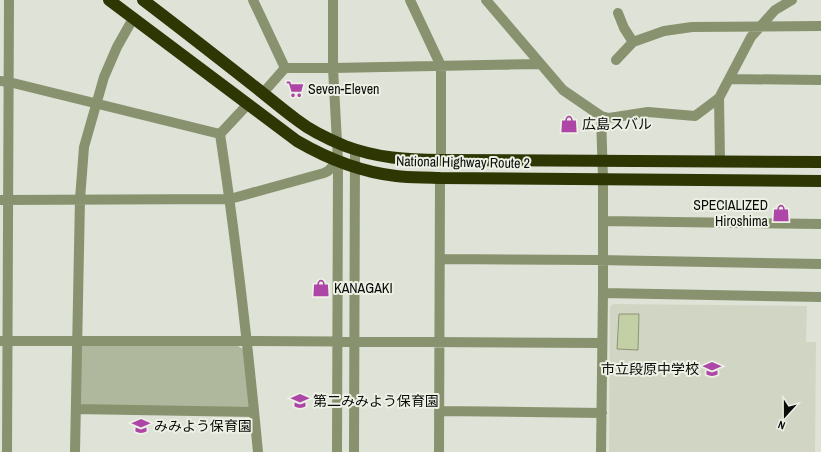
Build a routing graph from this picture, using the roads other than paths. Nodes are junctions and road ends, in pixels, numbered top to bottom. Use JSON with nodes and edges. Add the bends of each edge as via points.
{"nodes":[{"id":1,"x":10,"y":0,"type":"edge"},
{"id":2,"x":109,"y":0,"type":"edge"},
{"id":3,"x":253,"y":0,"type":"edge"},
{"id":4,"x":333,"y":0,"type":"edge"},
{"id":5,"x":410,"y":0,"type":"edge"},
{"id":6,"x":792,"y":0,"type":"edge"},
{"id":7,"x":146,"y":1,"type":"edge"},
{"id":8,"x":489,"y":1,"type":"edge"},
{"id":9,"x":618,"y":13,"type":"dead end"},
{"id":10,"x":134,"y":19,"type":"junction"},
{"id":11,"x":761,"y":26,"type":"junction"},
{"id":12,"x":821,"y":26,"type":"edge"},
{"id":13,"x":633,"y":42,"type":"junction"},
{"id":14,"x":616,"y":60,"type":"dead end"},
{"id":15,"x":540,"y":64,"type":"junction"},
{"id":16,"x":441,"y":66,"type":"junction"},
{"id":17,"x":285,"y":68,"type":"junction"},
{"id":18,"x":333,"y":68,"type":"junction"},
{"id":19,"x":729,"y":79,"type":"junction"},
{"id":20,"x":821,"y":80,"type":"edge"},
{"id":21,"x":5,"y":82,"type":"edge"},
{"id":22,"x":263,"y":93,"type":"junction"},
{"id":23,"x":719,"y":98,"type":"junction"},
{"id":24,"x":96,"y":104,"type":"junction"},
{"id":25,"x":248,"y":104,"type":"junction"},
{"id":26,"x":600,"y":116,"type":"junction"},
{"id":27,"x":220,"y":134,"type":"junction"},
{"id":28,"x":337,"y":142,"type":"junction"},
{"id":29,"x":355,"y":149,"type":"junction"},
{"id":30,"x":441,"y":160,"type":"junction"},
{"id":31,"x":338,"y":161,"type":"junction"},
{"id":32,"x":602,"y":161,"type":"junction"},
{"id":33,"x":720,"y":162,"type":"junction"},
{"id":34,"x":821,"y":162,"type":"edge"},
{"id":35,"x":354,"y":167,"type":"junction"},
{"id":36,"x":440,"y":178,"type":"junction"},
{"id":37,"x":603,"y":179,"type":"junction"},
{"id":38,"x":821,"y":181,"type":"edge"},
{"id":39,"x":80,"y":199,"type":"junction"},
{"id":40,"x":230,"y":199,"type":"junction"},
{"id":41,"x":4,"y":200,"type":"edge"},
{"id":42,"x":603,"y":221,"type":"junction"},
{"id":43,"x":821,"y":224,"type":"edge"},
{"id":44,"x":440,"y":259,"type":"junction"},
{"id":45,"x":603,"y":261,"type":"junction"},
{"id":46,"x":821,"y":264,"type":"edge"},
{"id":47,"x":603,"y":293,"type":"junction"},
{"id":48,"x":821,"y":296,"type":"edge"},
{"id":49,"x":4,"y":341,"type":"edge"},
{"id":50,"x":77,"y":341,"type":"junction"},
{"id":51,"x":248,"y":341,"type":"junction"},
{"id":52,"x":337,"y":341,"type":"junction"},
{"id":53,"x":354,"y":342,"type":"junction"},
{"id":54,"x":440,"y":342,"type":"junction"},
{"id":55,"x":602,"y":343,"type":"junction"},
{"id":56,"x":76,"y":410,"type":"junction"},
{"id":57,"x":439,"y":411,"type":"junction"},
{"id":58,"x":254,"y":412,"type":"junction"},
{"id":59,"x":602,"y":413,"type":"junction"},
{"id":60,"x":8,"y":452,"type":"edge"},
{"id":61,"x":75,"y":452,"type":"edge"},
{"id":62,"x":258,"y":452,"type":"edge"},
{"id":63,"x":337,"y":452,"type":"edge"},
{"id":64,"x":354,"y":452,"type":"edge"},
{"id":65,"x":439,"y":452,"type":"edge"},
{"id":66,"x":602,"y":452,"type":"edge"}],
"edges":[{"from":1,"to":21,"type":"street"},
{"from":2,"to":10,"type":"highway","name":"National Highway Route 2"},
{"from":3,"to":17,"type":"street"},
{"from":4,"to":18,"type":"street"},
{"from":5,"to":16,"type":"street"},
{"from":6,"to":11,"type":"street","via":[[775,10]]},
{"from":7,"to":22,"type":"highway","name":"National Highway Route 2"},
{"from":8,"to":15,"type":"street"},
{"from":9,"to":13,"type":"street"},
{"from":10,"to":24,"type":"street","via":[[106,71]]},
{"from":10,"to":25,"type":"highway","name":"National Highway Route 2"},
{"from":11,"to":12,"type":"street"},
{"from":11,"to":13,"type":"street","via":[[692,27],[664,31]]},
{"from":11,"to":19,"type":"street","via":[[751,37]]},
{"from":13,"to":14,"type":"street"},
{"from":15,"to":16,"type":"street"},
{"from":15,"to":26,"type":"street","via":[[563,90]]},
{"from":16,"to":18,"type":"street"},
{"from":16,"to":30,"type":"street"},
{"from":17,"to":18,"type":"street"},
{"from":17,"to":22,"type":"street"},
{"from":18,"to":28,"type":"street"},
{"from":19,"to":20,"type":"street"},
{"from":19,"to":23,"type":"street"},
{"from":21,"to":24,"type":"street"},
{"from":21,"to":41,"type":"street"},
{"from":22,"to":28,"type":"highway","name":"National Highway Route 2","via":[[297,120]]},
{"from":23,"to":26,"type":"street","via":[[695,116],[648,112],[609,118]]},
{"from":23,"to":33,"type":"street"},
{"from":24,"to":27,"type":"street"},
{"from":24,"to":39,"type":"street","via":[[84,147]]},
{"from":25,"to":27,"type":"street"},
{"from":25,"to":31,"type":"highway","name":"National Highway Route 2","via":[[297,141]]},
{"from":26,"to":32,"type":"street"},
{"from":27,"to":40,"type":"street"},
{"from":28,"to":29,"type":"highway","name":"National Highway Route 2"},
{"from":28,"to":31,"type":"street"},
{"from":29,"to":30,"type":"highway","name":"National Highway Route 2","via":[[398,159]]},
{"from":29,"to":35,"type":"street"},
{"from":30,"to":32,"type":"highway","name":"National Highway Route 2"},
{"from":31,"to":35,"type":"highway","name":"National Highway Route 2"},
{"from":31,"to":40,"type":"street","via":[[324,173]]},
{"from":31,"to":52,"type":"street"},
{"from":32,"to":33,"type":"highway","name":"National Highway Route 2"},
{"from":32,"to":37,"type":"street"},
{"from":33,"to":34,"type":"highway","name":"National Highway Route 2"},
{"from":35,"to":36,"type":"highway","name":"National Highway Route 2","via":[[396,176]]},
{"from":35,"to":53,"type":"street"},
{"from":36,"to":37,"type":"highway","name":"National Highway Route 2"},
{"from":36,"to":44,"type":"street"},
{"from":37,"to":38,"type":"highway","name":"National Highway Route 2"},
{"from":37,"to":42,"type":"street"},
{"from":39,"to":40,"type":"street"},
{"from":39,"to":41,"type":"street"},
{"from":39,"to":50,"type":"street"},
{"from":40,"to":51,"type":"street"},
{"from":41,"to":49,"type":"street"},
{"from":42,"to":43,"type":"street"},
{"from":42,"to":45,"type":"street"},
{"from":44,"to":45,"type":"street"},
{"from":44,"to":54,"type":"street"},
{"from":45,"to":46,"type":"street"},
{"from":45,"to":47,"type":"street"},
{"from":47,"to":48,"type":"street"},
{"from":47,"to":55,"type":"street"},
{"from":49,"to":50,"type":"street"},
{"from":49,"to":60,"type":"street"},
{"from":50,"to":51,"type":"street"},
{"from":50,"to":56,"type":"street"},
{"from":51,"to":52,"type":"street"},
{"from":51,"to":58,"type":"street"},
{"from":52,"to":53,"type":"street"},
{"from":52,"to":63,"type":"street"},
{"from":53,"to":54,"type":"street"},
{"from":53,"to":64,"type":"street"},
{"from":54,"to":55,"type":"street"},
{"from":54,"to":57,"type":"street"},
{"from":55,"to":59,"type":"street"},
{"from":56,"to":58,"type":"street"},
{"from":56,"to":61,"type":"street"},
{"from":57,"to":59,"type":"street"},
{"from":57,"to":65,"type":"street"},
{"from":58,"to":62,"type":"street"},
{"from":59,"to":66,"type":"street"}]}
